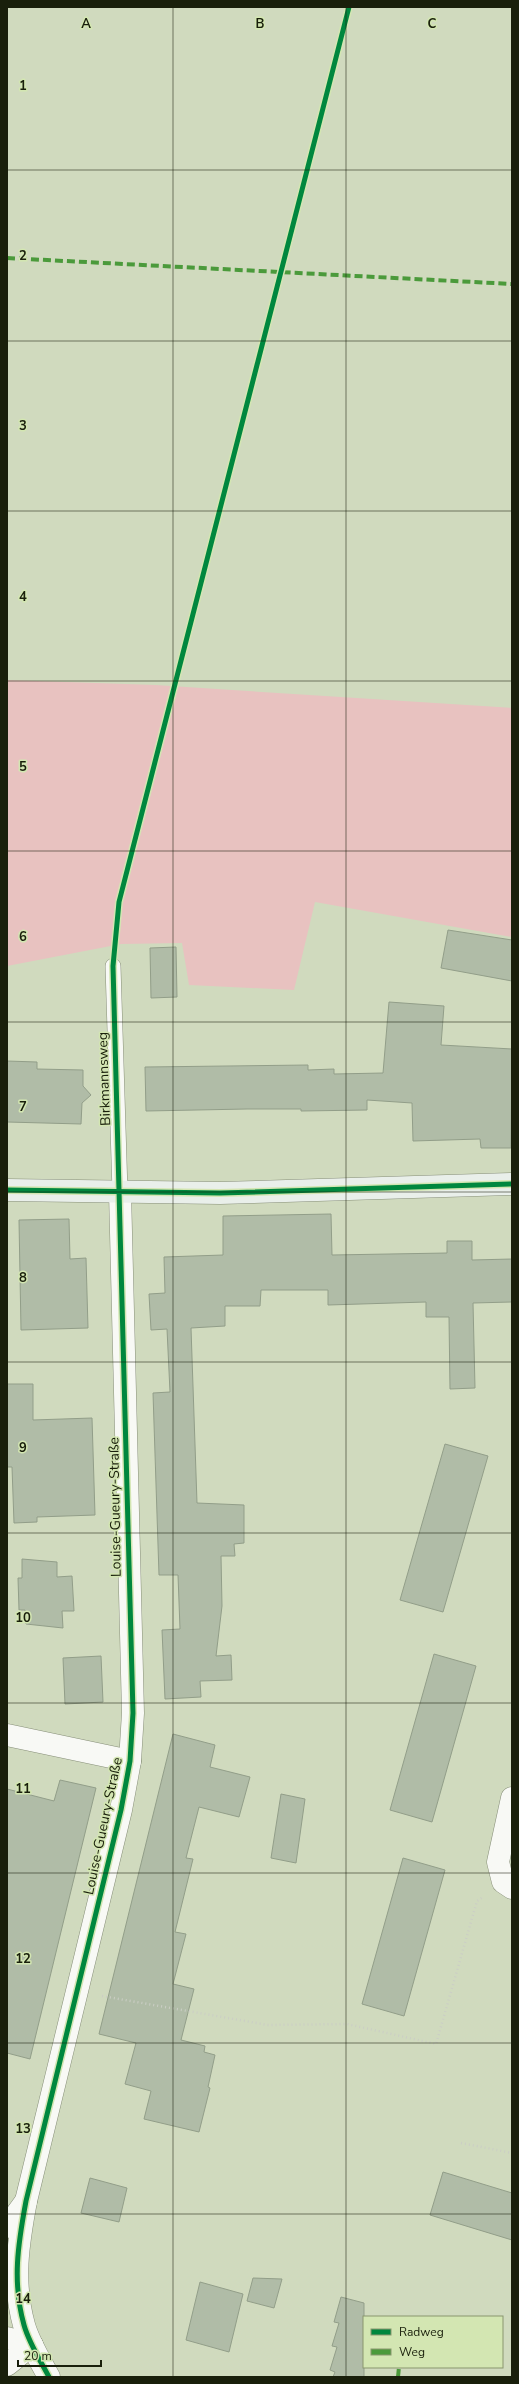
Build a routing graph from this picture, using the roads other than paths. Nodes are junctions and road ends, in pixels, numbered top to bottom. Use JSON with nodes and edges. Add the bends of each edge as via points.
{"nodes":[{"id":1,"x":113,"y":966,"type":"dead end"},
{"id":2,"x":512,"y":1184,"type":"edge"},
{"id":3,"x":7,"y":1190,"type":"edge"},
{"id":4,"x":120,"y":1192,"type":"junction"},
{"id":5,"x":7,"y":1735,"type":"edge"},
{"id":6,"x":130,"y":1761,"type":"junction"},
{"id":7,"x":512,"y":1798,"type":"edge"},
{"id":8,"x":507,"y":1885,"type":"edge"},
{"id":9,"x":26,"y":2201,"type":"junction"},
{"id":10,"x":7,"y":2227,"type":"edge"},
{"id":11,"x":7,"y":2338,"type":"edge"},
{"id":12,"x":32,"y":2345,"type":"junction"},
{"id":13,"x":7,"y":2366,"type":"edge"},
{"id":14,"x":49,"y":2377,"type":"edge"}],
"edges":[{"from":1,"to":4,"type":"lane","name":"Birkmannsweg"},
{"from":2,"to":4,"type":"main road","via":[[220,1193]]},
{"from":3,"to":4,"type":"main road"},
{"from":4,"to":6,"type":"street","name":"Louise-Gueury-Straße","via":[[133,1705]]},
{"from":5,"to":6,"type":"street"},
{"from":6,"to":9,"type":"street","name":"Louise-Gueury-Straße","via":[[122,1810]]},
{"from":7,"to":8,"type":"street","via":[[498,1862]]},
{"from":9,"to":10,"type":"street"},
{"from":9,"to":12,"type":"street","name":"Louise-Gueury-Straße","via":[[19,2238],[16,2281],[24,2325]]},
{"from":11,"to":12,"type":"street"},
{"from":12,"to":13,"type":"street"},
{"from":12,"to":14,"type":"street","name":"Louise-Gueury-Straße"}]}
